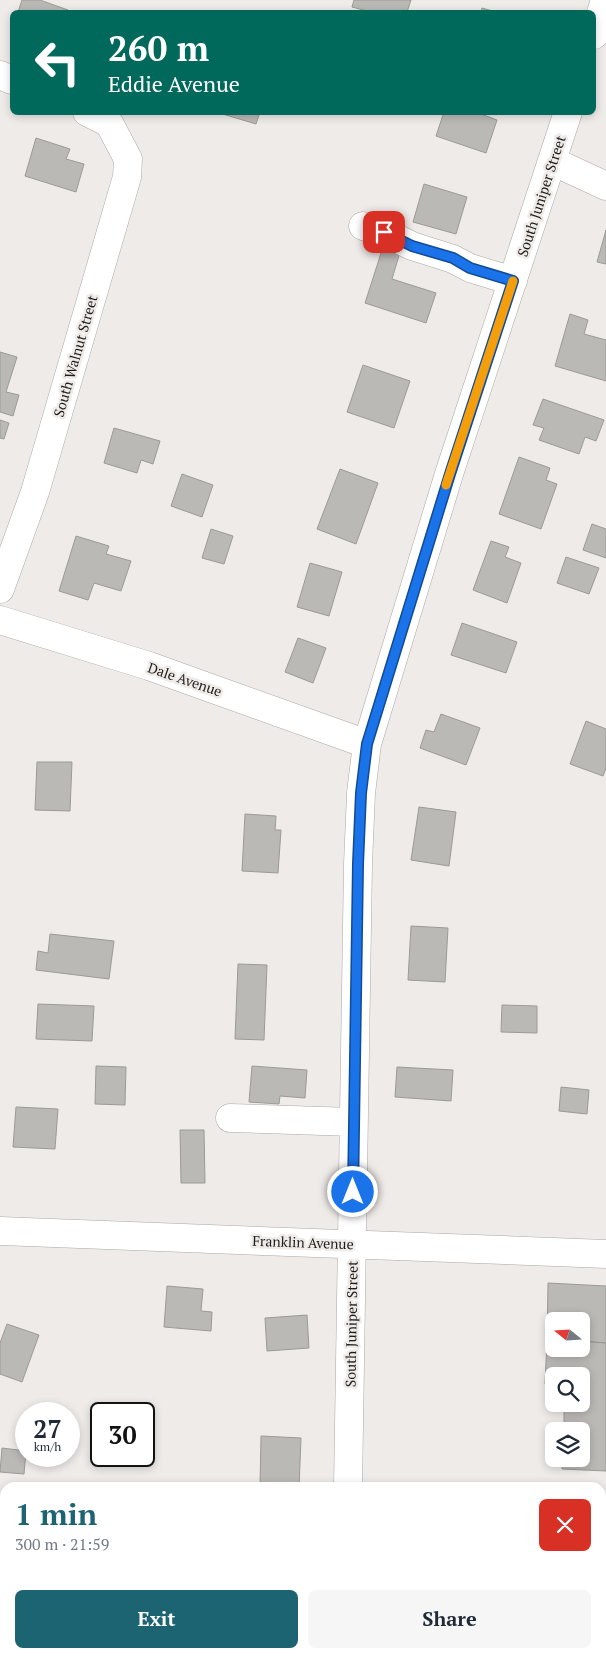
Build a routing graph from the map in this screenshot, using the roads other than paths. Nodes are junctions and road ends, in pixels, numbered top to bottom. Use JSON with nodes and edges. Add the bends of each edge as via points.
{"nodes":[{"id":1,"x":605,"y":0,"type":"edge"},
{"id":2,"x":596,"y":29,"type":"edge"},
{"id":3,"x":567,"y":115,"type":"edge"},
{"id":4,"x":98,"y":118,"type":"edge"},
{"id":5,"x":552,"y":161,"type":"junction"},
{"id":6,"x":606,"y":186,"type":"edge"},
{"id":7,"x":364,"y":226,"type":"dead end"},
{"id":8,"x":513,"y":281,"type":"junction"},
{"id":9,"x":0,"y":589,"type":"edge"},
{"id":10,"x":0,"y":620,"type":"edge"},
{"id":11,"x":367,"y":744,"type":"junction"},
{"id":12,"x":230,"y":1118,"type":"dead end"},
{"id":13,"x":353,"y":1122,"type":"junction"},
{"id":14,"x":0,"y":1231,"type":"edge"},
{"id":15,"x":352,"y":1244,"type":"junction"},
{"id":16,"x":606,"y":1254,"type":"edge"},
{"id":17,"x":348,"y":1482,"type":"edge"}],
"edges":[{"from":1,"to":2,"type":"street"},
{"from":3,"to":5,"type":"street","name":"South Juniper Street"},
{"from":4,"to":9,"type":"street","name":"South Walnut Street","via":[[128,159],[127,177],[35,492]]},
{"from":5,"to":6,"type":"street"},
{"from":5,"to":8,"type":"street","name":"South Juniper Street"},
{"from":7,"to":8,"type":"street","via":[[412,246],[453,258],[470,268]]},
{"from":8,"to":11,"type":"street","name":"South Juniper Street"},
{"from":10,"to":11,"type":"street","name":"Dale Avenue","via":[[149,666]]},
{"from":11,"to":13,"type":"street","name":"South Juniper Street","via":[[358,864]]},
{"from":12,"to":13,"type":"street"},
{"from":13,"to":15,"type":"street","name":"South Juniper Street"},
{"from":14,"to":15,"type":"street","name":"Franklin Avenue"},
{"from":15,"to":16,"type":"street","name":"Franklin Avenue"},
{"from":15,"to":17,"type":"street","name":"South Juniper Street"}]}
